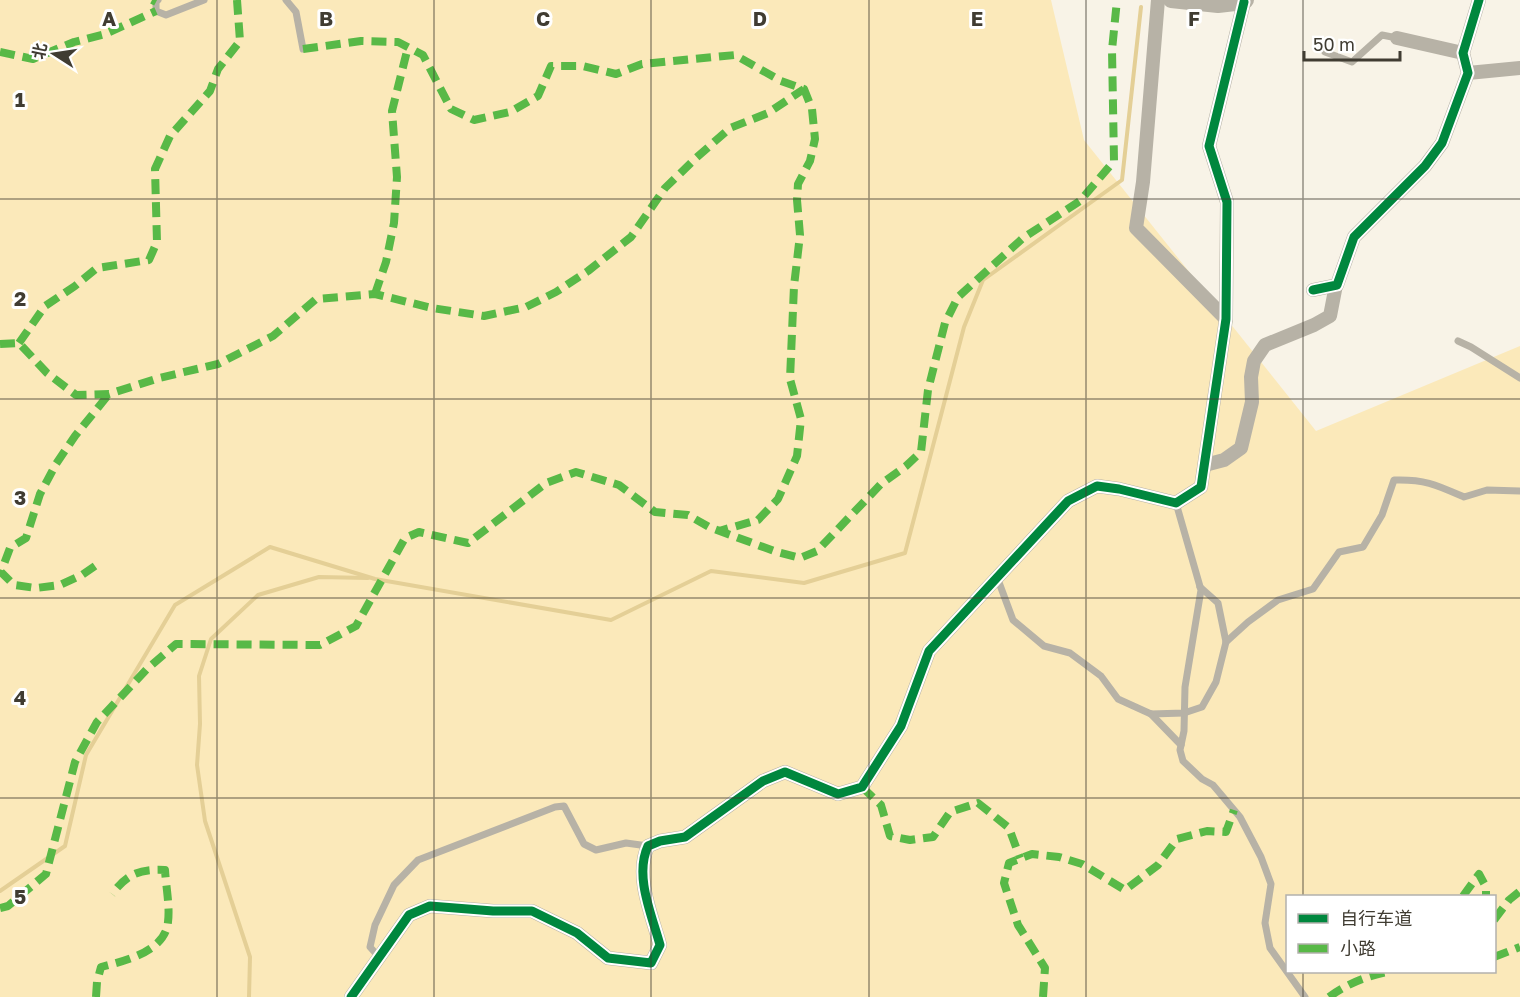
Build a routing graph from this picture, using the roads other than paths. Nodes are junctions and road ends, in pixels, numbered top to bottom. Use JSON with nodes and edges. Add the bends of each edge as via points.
{"nodes":[{"id":1,"x":158,"y":0,"type":"edge"},
{"id":2,"x":204,"y":0,"type":"edge"},
{"id":3,"x":286,"y":0,"type":"edge"},
{"id":4,"x":1158,"y":0,"type":"edge"},
{"id":5,"x":1178,"y":0,"type":"edge"},
{"id":6,"x":1479,"y":0,"type":"edge"},
{"id":7,"x":1245,"y":1,"type":"edge"},
{"id":8,"x":1396,"y":38,"type":"joint"},
{"id":9,"x":303,"y":49,"type":"dead end"},
{"id":10,"x":1325,"y":52,"type":"dead end"},
{"id":11,"x":1463,"y":53,"type":"junction"},
{"id":12,"x":1520,"y":68,"type":"edge"},
{"id":13,"x":1468,"y":73,"type":"junction"},
{"id":14,"x":1336,"y":285,"type":"junction"},
{"id":15,"x":1313,"y":290,"type":"dead end"},
{"id":16,"x":1226,"y":319,"type":"junction"},
{"id":17,"x":1458,"y":341,"type":"dead end"},
{"id":18,"x":1520,"y":378,"type":"edge"},
{"id":19,"x":1205,"y":465,"type":"junction"},
{"id":20,"x":1520,"y":491,"type":"edge"},
{"id":21,"x":1176,"y":503,"type":"junction"},
{"id":22,"x":997,"y":577,"type":"junction"},
{"id":23,"x":1200,"y":586,"type":"junction"},
{"id":24,"x":1226,"y":642,"type":"junction"},
{"id":25,"x":1184,"y":713,"type":"junction"},
{"id":26,"x":1151,"y":714,"type":"junction"},
{"id":27,"x":1181,"y":745,"type":"junction"},
{"id":28,"x":648,"y":846,"type":"junction"},
{"id":29,"x":379,"y":957,"type":"junction"},
{"id":30,"x":1286,"y":970,"type":"edge"},
{"id":31,"x":1288,"y":973,"type":"edge"},
{"id":32,"x":351,"y":997,"type":"edge"},
{"id":33,"x":1305,"y":997,"type":"edge"}],
"edges":[{"from":1,"to":2,"type":"lane","via":[[156,11],[166,15]]},
{"from":3,"to":9,"type":"lane","via":[[296,12]]},
{"from":4,"to":16,"type":"street","via":[[1136,228]]},
{"from":5,"to":7,"type":"street","via":[[1218,5]]},
{"from":6,"to":11,"type":"street"},
{"from":7,"to":16,"type":"street","via":[[1209,146],[1227,202]]},
{"from":8,"to":10,"type":"lane","via":[[1382,35],[1352,62]]},
{"from":8,"to":11,"type":"street"},
{"from":11,"to":13,"type":"street"},
{"from":12,"to":13,"type":"street"},
{"from":13,"to":14,"type":"street","via":[[1442,143],[1425,166],[1354,237]]},
{"from":14,"to":15,"type":"street"},
{"from":14,"to":19,"type":"street","via":[[1330,316],[1266,345],[1254,361],[1252,402],[1241,448],[1224,460]]},
{"from":16,"to":19,"type":"street"},
{"from":17,"to":18,"type":"lane"},
{"from":19,"to":21,"type":"street","via":[[1201,487]]},
{"from":20,"to":24,"type":"lane","via":[[1487,490],[1464,497],[1430,482],[1394,480],[1382,515],[1363,547],[1339,552],[1313,589],[1278,600]]},
{"from":21,"to":22,"type":"street","via":[[1097,486],[1068,501]]},
{"from":21,"to":23,"type":"lane"},
{"from":22,"to":26,"type":"lane","via":[[1013,620],[1044,646],[1070,653],[1101,675],[1118,699]]},
{"from":22,"to":28,"type":"street","via":[[929,651],[901,726],[862,787],[838,794],[785,772],[762,781],[685,837]]},
{"from":23,"to":24,"type":"lane","via":[[1218,603]]},
{"from":23,"to":25,"type":"lane"},
{"from":24,"to":25,"type":"lane","via":[[1216,682],[1202,707]]},
{"from":25,"to":26,"type":"lane"},
{"from":25,"to":27,"type":"lane"},
{"from":26,"to":27,"type":"lane"},
{"from":27,"to":30,"type":"lane","via":[[1184,761],[1213,784],[1240,817],[1261,857],[1271,884],[1266,924],[1270,948]]},
{"from":28,"to":29,"type":"lane","via":[[626,843],[596,850],[584,844],[564,806],[418,860],[394,885],[375,925],[370,947]]},
{"from":28,"to":29,"type":"street","via":[[641,873],[660,945],[651,963],[608,958],[577,933],[532,911],[430,906],[409,915]]},
{"from":29,"to":32,"type":"street"},
{"from":31,"to":33,"type":"lane"}]}
